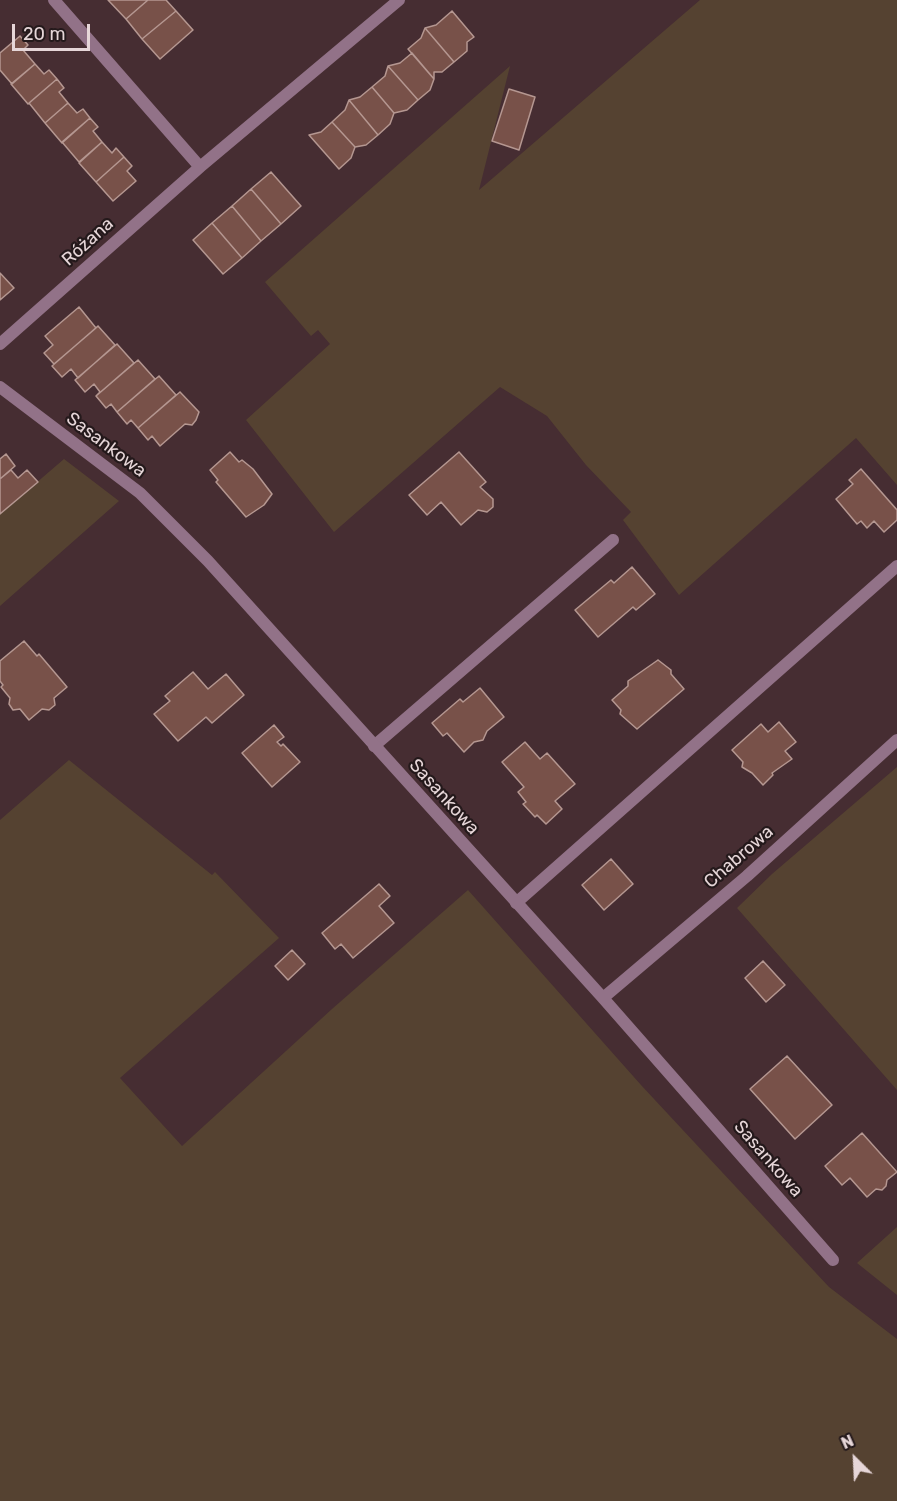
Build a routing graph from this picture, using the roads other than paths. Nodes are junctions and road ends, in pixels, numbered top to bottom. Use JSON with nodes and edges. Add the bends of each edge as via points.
{"nodes":[{"id":1,"x":54,"y":0,"type":"edge"},
{"id":2,"x":397,"y":1,"type":"edge"},
{"id":3,"x":200,"y":167,"type":"junction"},
{"id":4,"x":0,"y":344,"type":"edge"},
{"id":5,"x":0,"y":387,"type":"edge"},
{"id":6,"x":613,"y":540,"type":"dead end"},
{"id":7,"x":897,"y":566,"type":"edge"},
{"id":8,"x":897,"y":740,"type":"edge"},
{"id":9,"x":374,"y":746,"type":"junction"},
{"id":10,"x":516,"y":903,"type":"junction"},
{"id":11,"x":603,"y":998,"type":"junction"},
{"id":12,"x":833,"y":1260,"type":"dead end"}],
"edges":[{"from":1,"to":3,"type":"street"},
{"from":2,"to":3,"type":"street","name":"Różana"},
{"from":3,"to":4,"type":"street","name":"Różana"},
{"from":5,"to":9,"type":"street","name":"Sasankowa","via":[[141,494],[208,561]]},
{"from":6,"to":9,"type":"street"},
{"from":7,"to":10,"type":"street"},
{"from":8,"to":11,"type":"street","name":"Chabrowa","via":[[747,876]]},
{"from":9,"to":10,"type":"street","name":"Sasankowa"},
{"from":10,"to":11,"type":"street","name":"Sasankowa"},
{"from":11,"to":12,"type":"street","name":"Sasankowa"}]}
